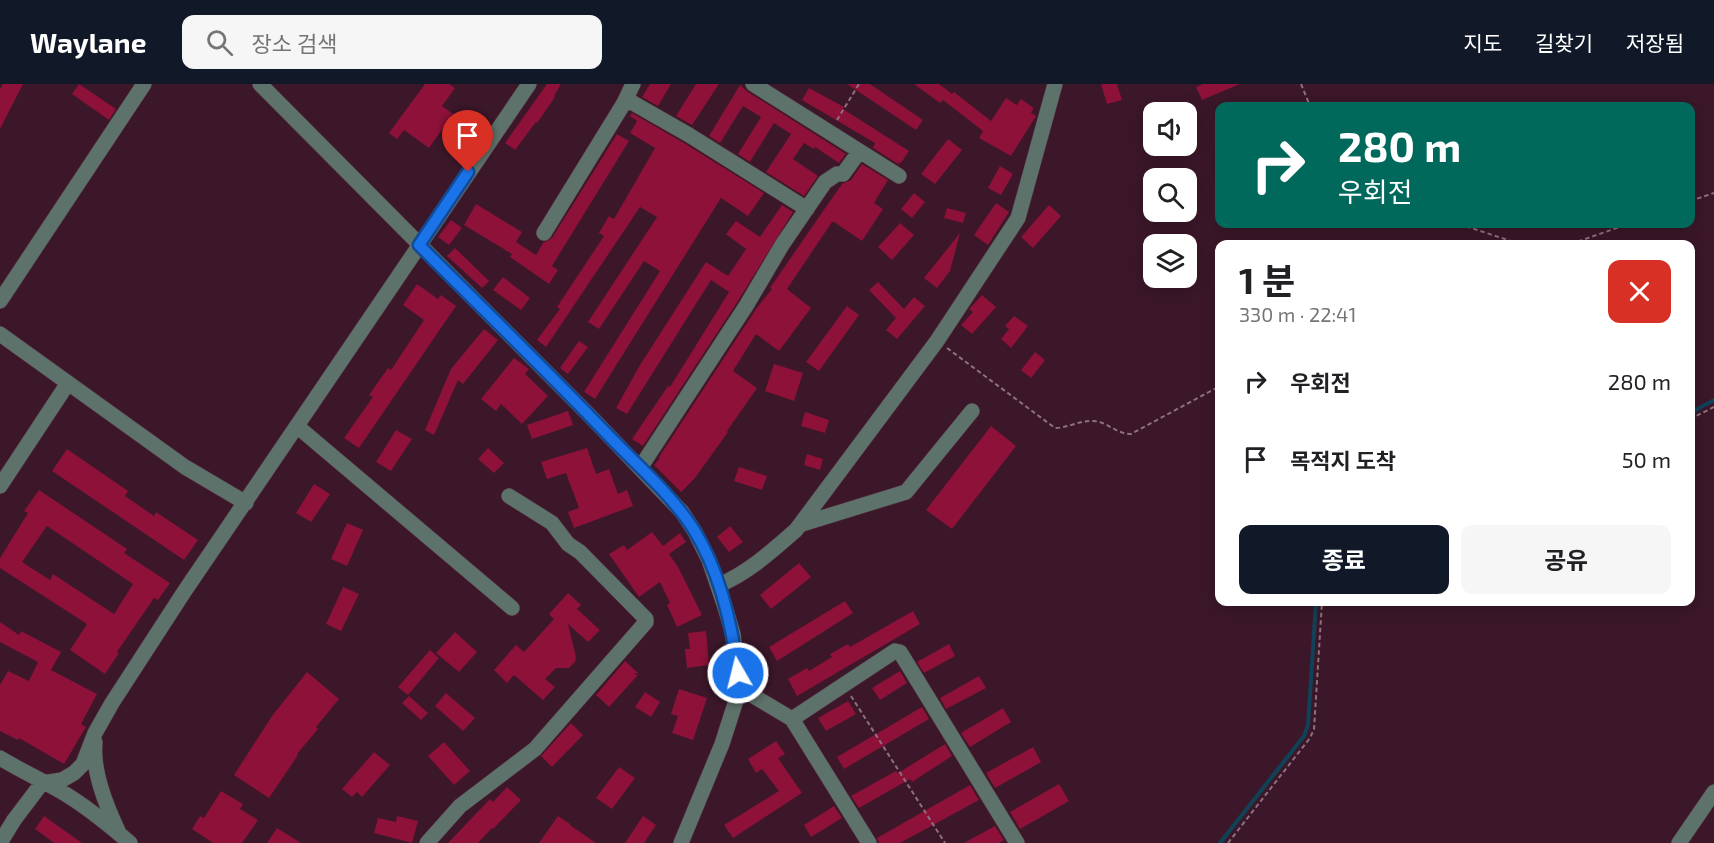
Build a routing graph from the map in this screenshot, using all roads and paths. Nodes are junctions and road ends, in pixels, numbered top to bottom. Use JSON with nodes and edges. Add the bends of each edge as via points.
{"nodes":[{"id":1,"x":144,"y":84,"type":"edge"},
{"id":2,"x":260,"y":84,"type":"edge"},
{"id":3,"x":529,"y":84,"type":"edge"},
{"id":4,"x":633,"y":84,"type":"edge"},
{"id":5,"x":753,"y":84,"type":"edge"},
{"id":6,"x":859,"y":84,"type":"edge"},
{"id":7,"x":1055,"y":84,"type":"edge"},
{"id":8,"x":1302,"y":84,"type":"edge"},
{"id":9,"x":626,"y":99,"type":"junction"},
{"id":10,"x":1309,"y":102,"type":"edge"},
{"id":11,"x":829,"y":132,"type":"junction"},
{"id":12,"x":859,"y":152,"type":"junction"},
{"id":13,"x":899,"y":176,"type":"dead end"},
{"id":14,"x":1714,"y":193,"type":"edge"},
{"id":15,"x":1695,"y":199,"type":"edge"},
{"id":16,"x":807,"y":209,"type":"junction"},
{"id":17,"x":1471,"y":228,"type":"edge"},
{"id":18,"x":1617,"y":228,"type":"edge"},
{"id":19,"x":544,"y":233,"type":"dead end"},
{"id":20,"x":1508,"y":240,"type":"edge"},
{"id":21,"x":1582,"y":240,"type":"edge"},
{"id":22,"x":419,"y":245,"type":"junction"},
{"id":23,"x":0,"y":301,"type":"edge"},
{"id":24,"x":0,"y":335,"type":"edge"},
{"id":25,"x":937,"y":341,"type":"junction"},
{"id":26,"x":68,"y":382,"type":"junction"},
{"id":27,"x":1215,"y":389,"type":"edge"},
{"id":28,"x":1714,"y":407,"type":"edge"},
{"id":29,"x":972,"y":411,"type":"dead end"},
{"id":30,"x":1695,"y":416,"type":"edge"},
{"id":31,"x":298,"y":427,"type":"junction"},
{"id":32,"x":640,"y":468,"type":"junction"},
{"id":33,"x":0,"y":486,"type":"edge"},
{"id":34,"x":509,"y":496,"type":"dead end"},
{"id":35,"x":246,"y":503,"type":"junction"},
{"id":36,"x":802,"y":524,"type":"junction"},
{"id":37,"x":719,"y":585,"type":"junction"},
{"id":38,"x":1322,"y":606,"type":"edge"},
{"id":39,"x":512,"y":608,"type":"dead end"},
{"id":40,"x":844,"y":685,"type":"junction"},
{"id":41,"x":740,"y":688,"type":"junction"},
{"id":42,"x":792,"y":719,"type":"junction"},
{"id":43,"x":95,"y":733,"type":"junction"},
{"id":44,"x":0,"y":758,"type":"edge"},
{"id":45,"x":42,"y":783,"type":"junction"},
{"id":46,"x":1714,"y":792,"type":"edge"},
{"id":47,"x":124,"y":838,"type":"edge"},
{"id":48,"x":0,"y":843,"type":"edge"},
{"id":49,"x":427,"y":843,"type":"edge"},
{"id":50,"x":681,"y":843,"type":"edge"},
{"id":51,"x":869,"y":843,"type":"edge"},
{"id":52,"x":945,"y":843,"type":"edge"},
{"id":53,"x":1017,"y":843,"type":"edge"},
{"id":54,"x":1228,"y":843,"type":"edge"},
{"id":55,"x":1679,"y":843,"type":"edge"}],
"edges":[{"from":1,"to":23,"type":"street"},
{"from":2,"to":22,"type":"street"},
{"from":3,"to":22,"type":"street"},
{"from":4,"to":9,"type":"street"},
{"from":5,"to":11,"type":"street"},
{"from":6,"to":11,"type":"path"},
{"from":7,"to":25,"type":"street","via":[[1018,218]]},
{"from":8,"to":10,"type":"path"},
{"from":9,"to":16,"type":"street"},
{"from":9,"to":19,"type":"street"},
{"from":11,"to":12,"type":"street"},
{"from":12,"to":13,"type":"street"},
{"from":12,"to":16,"type":"street","via":[[843,174],[825,182]]},
{"from":14,"to":15,"type":"path"},
{"from":16,"to":32,"type":"street"},
{"from":17,"to":20,"type":"path"},
{"from":18,"to":21,"type":"path"},
{"from":22,"to":31,"type":"street"},
{"from":22,"to":32,"type":"street"},
{"from":24,"to":26,"type":"street"},
{"from":25,"to":27,"type":"path","via":[[1055,428],[1094,421],[1116,432],[1131,434]]},
{"from":25,"to":36,"type":"street"},
{"from":26,"to":33,"type":"street"},
{"from":26,"to":35,"type":"street","via":[[184,467]]},
{"from":28,"to":30,"type":"path"},
{"from":29,"to":36,"type":"street","via":[[906,492]]},
{"from":31,"to":35,"type":"street"},
{"from":31,"to":39,"type":"street"},
{"from":32,"to":37,"type":"street","via":[[682,512]]},
{"from":34,"to":49,"type":"street","via":[[552,523],[646,622],[535,749],[460,806]]},
{"from":35,"to":43,"type":"street"},
{"from":36,"to":37,"type":"street","via":[[767,556]]},
{"from":37,"to":41,"type":"street","via":[[733,634]]},
{"from":38,"to":54,"type":"path","via":[[1314,729]]},
{"from":40,"to":42,"type":"street"},
{"from":40,"to":52,"type":"path"},
{"from":40,"to":53,"type":"street","via":[[895,651],[900,652]]},
{"from":41,"to":42,"type":"street"},
{"from":41,"to":50,"type":"street","via":[[722,744]]},
{"from":42,"to":51,"type":"street"},
{"from":43,"to":45,"type":"street","via":[[83,764],[74,773],[62,780]]},
{"from":43,"to":47,"type":"street","via":[[98,774]]},
{"from":44,"to":45,"type":"street"},
{"from":45,"to":47,"type":"street","via":[[62,792]]},
{"from":45,"to":48,"type":"street"},
{"from":46,"to":55,"type":"street"}]}
